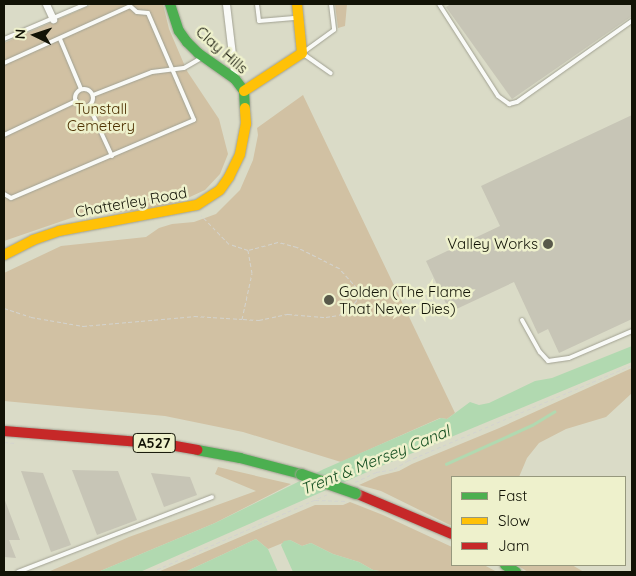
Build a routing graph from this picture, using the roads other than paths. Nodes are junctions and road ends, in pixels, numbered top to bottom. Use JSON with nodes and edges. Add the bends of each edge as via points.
{"nodes":[{"id":1,"x":46,"y":4,"type":"edge"},
{"id":2,"x":86,"y":4,"type":"edge"},
{"id":3,"x":170,"y":4,"type":"edge"},
{"id":4,"x":226,"y":4,"type":"edge"},
{"id":5,"x":257,"y":4,"type":"edge"},
{"id":6,"x":298,"y":4,"type":"edge"},
{"id":7,"x":331,"y":4,"type":"edge"},
{"id":8,"x":439,"y":4,"type":"edge"},
{"id":9,"x":299,"y":18,"type":"junction"},
{"id":10,"x":53,"y":19,"type":"junction"},
{"id":11,"x":632,"y":21,"type":"edge"},
{"id":12,"x":4,"y":39,"type":"edge"},
{"id":13,"x":60,"y":39,"type":"junction"},
{"id":14,"x":302,"y":53,"type":"junction"},
{"id":15,"x":203,"y":57,"type":"junction"},
{"id":16,"x":4,"y":63,"type":"edge"},
{"id":17,"x":173,"y":70,"type":"junction"},
{"id":18,"x":332,"y":73,"type":"dead end"},
{"id":19,"x":235,"y":79,"type":"junction"},
{"id":20,"x":81,"y":89,"type":"junction"},
{"id":21,"x":244,"y":91,"type":"junction"},
{"id":22,"x":93,"y":95,"type":"junction"},
{"id":23,"x":76,"y":102,"type":"junction"},
{"id":24,"x":89,"y":106,"type":"junction"},
{"id":25,"x":4,"y":135,"type":"edge"},
{"id":26,"x":112,"y":156,"type":"junction"},
{"id":27,"x":4,"y":194,"type":"edge"},
{"id":28,"x":4,"y":255,"type":"edge"},
{"id":29,"x":522,"y":320,"type":"dead end"},
{"id":30,"x":632,"y":331,"type":"edge"},
{"id":31,"x":4,"y":431,"type":"edge"},
{"id":32,"x":212,"y":497,"type":"dead end"},
{"id":33,"x":451,"y":534,"type":"edge"},
{"id":34,"x":18,"y":572,"type":"edge"}],
"edges":[{"from":1,"to":10,"type":"street"},
{"from":2,"to":10,"type":"lane"},
{"from":3,"to":15,"type":"street","name":"Clay Hills","via":[[179,32]]},
{"from":4,"to":19,"type":"street"},
{"from":5,"to":9,"type":"lane","via":[[259,21]]},
{"from":6,"to":9,"type":"street"},
{"from":7,"to":14,"type":"lane","via":[[334,30]]},
{"from":8,"to":11,"type":"lane","via":[[498,96],[509,104],[517,102]]},
{"from":9,"to":14,"type":"street"},
{"from":10,"to":12,"type":"lane"},
{"from":13,"to":16,"type":"lane"},
{"from":13,"to":17,"type":"lane","via":[[130,6],[138,12],[148,13]]},
{"from":13,"to":20,"type":"lane"},
{"from":14,"to":18,"type":"lane"},
{"from":14,"to":21,"type":"street"},
{"from":15,"to":17,"type":"lane","via":[[184,68]]},
{"from":15,"to":19,"type":"street","name":"Clay Hills"},
{"from":17,"to":22,"type":"lane","via":[[152,72]]},
{"from":17,"to":26,"type":"lane","via":[[194,120]]},
{"from":19,"to":21,"type":"street","name":"Clay Hills"},
{"from":20,"to":22,"type":"lane","via":[[90,90]]},
{"from":20,"to":23,"type":"lane","via":[[76,95]]},
{"from":21,"to":28,"type":"street","name":"Chatterley Road","via":[[246,124],[240,154],[220,190],[197,205],[174,212],[59,231]]},
{"from":22,"to":24,"type":"lane"},
{"from":23,"to":24,"type":"lane","via":[[80,106]]},
{"from":23,"to":25,"type":"lane"},
{"from":24,"to":26,"type":"lane"},
{"from":26,"to":27,"type":"lane","via":[[11,198]]},
{"from":29,"to":30,"type":"lane","via":[[548,362],[569,358]]},
{"from":31,"to":33,"type":"street","number":"A527","bridge":true,"via":[[164,444],[240,458],[355,491]]},
{"from":32,"to":34,"type":"lane"}]}
